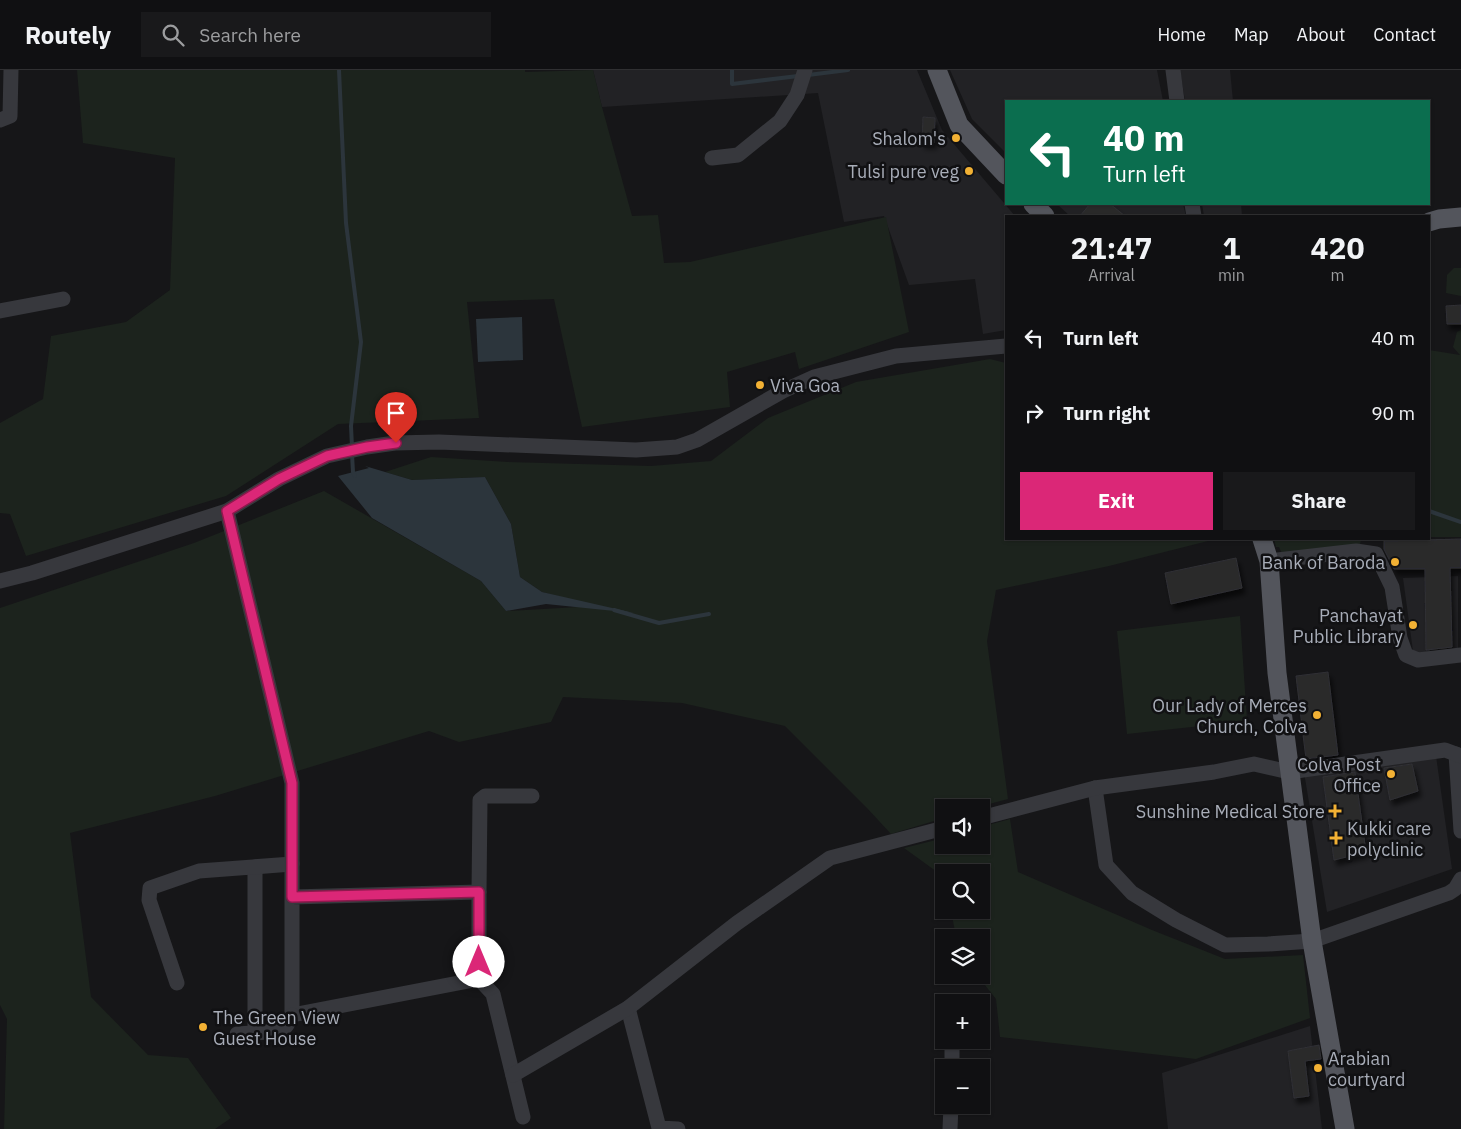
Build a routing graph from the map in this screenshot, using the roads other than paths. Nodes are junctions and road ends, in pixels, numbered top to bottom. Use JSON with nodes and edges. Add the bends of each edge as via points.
{"nodes":[{"id":1,"x":11,"y":70,"type":"edge"},
{"id":2,"x":805,"y":70,"type":"edge"},
{"id":3,"x":938,"y":70,"type":"edge"},
{"id":4,"x":1173,"y":70,"type":"edge"},
{"id":5,"x":1177,"y":100,"type":"edge"},
{"id":6,"x":0,"y":120,"type":"edge"},
{"id":7,"x":712,"y":158,"type":"dead end"},
{"id":8,"x":1005,"y":174,"type":"edge"},
{"id":9,"x":1034,"y":205,"type":"edge"},
{"id":10,"x":1044,"y":215,"type":"edge"},
{"id":11,"x":1461,"y":217,"type":"edge"},
{"id":12,"x":1430,"y":222,"type":"edge"},
{"id":13,"x":63,"y":299,"type":"dead end"},
{"id":14,"x":0,"y":310,"type":"edge"},
{"id":15,"x":1005,"y":346,"type":"edge"},
{"id":16,"x":227,"y":511,"type":"junction"},
{"id":17,"x":1262,"y":540,"type":"edge"},
{"id":18,"x":1269,"y":561,"type":"junction"},
{"id":19,"x":0,"y":581,"type":"edge"},
{"id":20,"x":1461,"y":655,"type":"edge"},
{"id":21,"x":1458,"y":755,"type":"edge"},
{"id":22,"x":1289,"y":772,"type":"junction"},
{"id":23,"x":1095,"y":788,"type":"junction"},
{"id":24,"x":532,"y":796,"type":"dead end"},
{"id":25,"x":990,"y":816,"type":"edge"},
{"id":26,"x":935,"y":830,"type":"edge"},
{"id":27,"x":1461,"y":831,"type":"edge"},
{"id":28,"x":292,"y":864,"type":"junction"},
{"id":29,"x":255,"y":867,"type":"junction"},
{"id":30,"x":1461,"y":879,"type":"edge"},
{"id":31,"x":479,"y":892,"type":"junction"},
{"id":32,"x":292,"y":897,"type":"junction"},
{"id":33,"x":1312,"y":941,"type":"junction"},
{"id":34,"x":479,"y":979,"type":"junction"},
{"id":35,"x":177,"y":983,"type":"dead end"},
{"id":36,"x":628,"y":1008,"type":"junction"},
{"id":37,"x":292,"y":1015,"type":"junction"},
{"id":38,"x":255,"y":1033,"type":"junction"},
{"id":39,"x":237,"y":1034,"type":"dead end"},
{"id":40,"x":512,"y":1075,"type":"junction"},
{"id":41,"x":951,"y":1114,"type":"edge"},
{"id":42,"x":523,"y":1118,"type":"dead end"},
{"id":43,"x":678,"y":1129,"type":"edge"},
{"id":44,"x":950,"y":1129,"type":"edge"},
{"id":45,"x":1345,"y":1129,"type":"edge"}],
"edges":[{"from":1,"to":6,"type":"street","via":[[10,116]]},
{"from":2,"to":7,"type":"street","via":[[797,94],[780,121],[738,155]]},
{"from":3,"to":8,"type":"main road","via":[[959,124]]},
{"from":4,"to":5,"type":"street"},
{"from":9,"to":10,"type":"main road"},
{"from":11,"to":12,"type":"main road"},
{"from":13,"to":14,"type":"street"},
{"from":15,"to":16,"type":"street","via":[[896,356],[814,377],[697,440],[676,447],[636,450],[439,442],[396,443],[347,451],[327,456],[279,479]]},
{"from":16,"to":19,"type":"street"},
{"from":16,"to":28,"type":"street","via":[[292,783]]},
{"from":17,"to":18,"type":"main road"},
{"from":18,"to":20,"type":"street","via":[[1356,551],[1376,554],[1392,586],[1406,655],[1418,660]]},
{"from":18,"to":22,"type":"main road","via":[[1277,674]]},
{"from":21,"to":22,"type":"street","via":[[1445,750]]},
{"from":21,"to":27,"type":"street"},
{"from":22,"to":23,"type":"street","via":[[1254,764]]},
{"from":22,"to":33,"type":"main road"},
{"from":23,"to":25,"type":"street"},
{"from":23,"to":33,"type":"street","via":[[1106,866],[1132,893],[1225,945]]},
{"from":24,"to":31,"type":"street","via":[[485,796],[480,800]]},
{"from":26,"to":36,"type":"street","via":[[830,858],[737,923]]},
{"from":28,"to":29,"type":"street"},
{"from":28,"to":32,"type":"street"},
{"from":29,"to":35,"type":"street","via":[[198,871],[150,888],[149,900]]},
{"from":29,"to":38,"type":"street"},
{"from":30,"to":33,"type":"street","via":[[1450,893]]},
{"from":31,"to":32,"type":"street"},
{"from":31,"to":34,"type":"street"},
{"from":32,"to":37,"type":"street"},
{"from":33,"to":45,"type":"main road"},
{"from":34,"to":37,"type":"street"},
{"from":34,"to":40,"type":"street","via":[[493,994]]},
{"from":36,"to":40,"type":"street"},
{"from":36,"to":43,"type":"street","via":[[659,1128]]},
{"from":37,"to":38,"type":"street","via":[[282,1031]]},
{"from":38,"to":39,"type":"street"},
{"from":40,"to":42,"type":"street"},
{"from":41,"to":44,"type":"street"}]}
